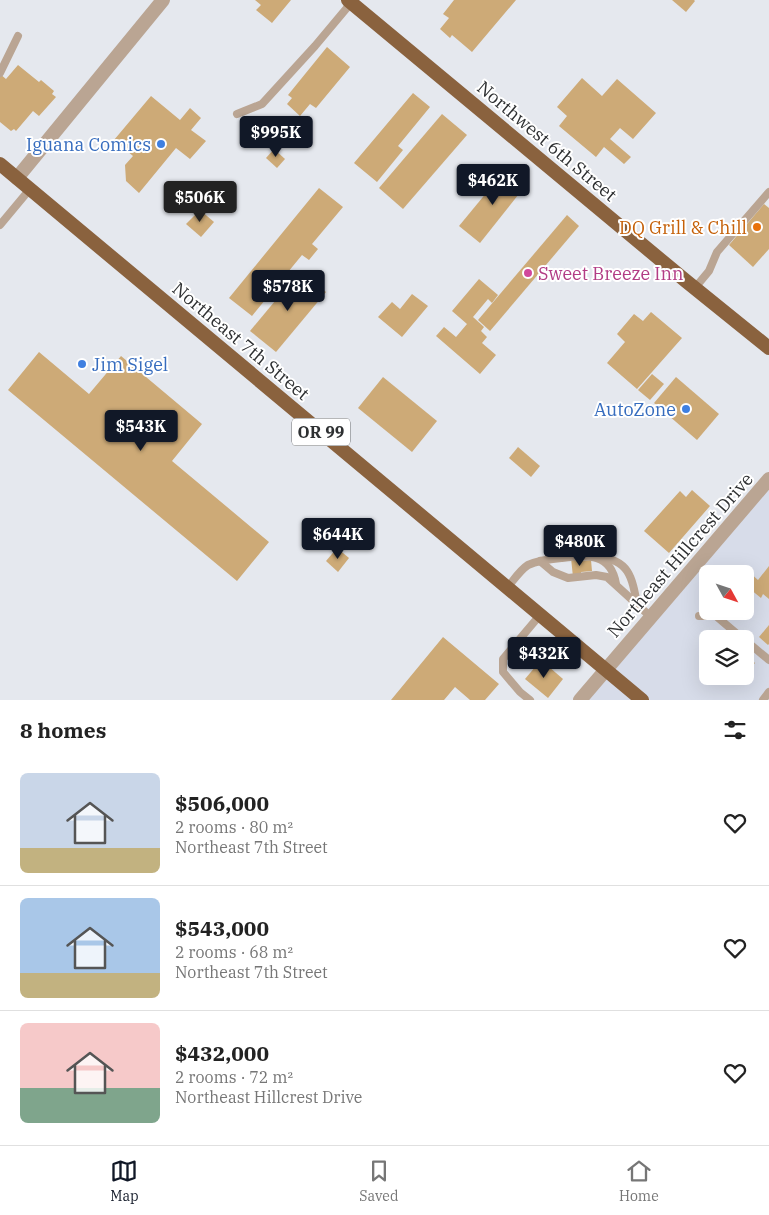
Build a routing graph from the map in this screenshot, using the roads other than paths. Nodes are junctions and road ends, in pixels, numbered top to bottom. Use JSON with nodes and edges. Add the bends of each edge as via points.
{"nodes":[{"id":1,"x":163,"y":0,"type":"edge"},
{"id":2,"x":350,"y":1,"type":"edge"},
{"id":3,"x":18,"y":36,"type":"dead end"},
{"id":4,"x":0,"y":73,"type":"edge"},
{"id":5,"x":237,"y":114,"type":"dead end"},
{"id":6,"x":0,"y":164,"type":"edge"},
{"id":7,"x":17,"y":178,"type":"junction"},
{"id":8,"x":30,"y":189,"type":"junction"},
{"id":9,"x":769,"y":192,"type":"edge"},
{"id":10,"x":0,"y":225,"type":"edge"},
{"id":11,"x":694,"y":288,"type":"junction"},
{"id":12,"x":769,"y":348,"type":"edge"},
{"id":13,"x":769,"y":480,"type":"edge"},
{"id":14,"x":596,"y":557,"type":"junction"},
{"id":15,"x":540,"y":561,"type":"junction"},
{"id":16,"x":616,"y":584,"type":"junction"},
{"id":17,"x":508,"y":588,"type":"junction"},
{"id":18,"x":637,"y":604,"type":"junction"},
{"id":19,"x":540,"y":615,"type":"junction"},
{"id":20,"x":651,"y":617,"type":"junction"},
{"id":21,"x":721,"y":620,"type":"edge"},
{"id":22,"x":732,"y":630,"type":"edge"},
{"id":23,"x":754,"y":648,"type":"edge"},
{"id":24,"x":769,"y":660,"type":"edge"},
{"id":25,"x":606,"y":670,"type":"junction"},
{"id":26,"x":769,"y":692,"type":"edge"},
{"id":27,"x":530,"y":700,"type":"edge"},
{"id":28,"x":580,"y":700,"type":"edge"},
{"id":29,"x":642,"y":700,"type":"edge"},
{"id":30,"x":762,"y":700,"type":"edge"}],
"edges":[{"from":1,"to":7,"type":"street"},
{"from":2,"to":5,"type":"lane","via":[[315,46],[262,104]]},
{"from":2,"to":11,"type":"highway","name":"Northwest 6th Street"},
{"from":3,"to":4,"type":"lane"},
{"from":6,"to":7,"type":"highway","name":"Northeast 7th Street","number":"OR 99"},
{"from":7,"to":8,"type":"highway","name":"Northeast 7th Street","number":"OR 99"},
{"from":8,"to":10,"type":"lane"},
{"from":8,"to":17,"type":"highway","name":"Northeast 7th Street","number":"OR 99"},
{"from":9,"to":11,"type":"lane","via":[[717,252],[709,271]]},
{"from":11,"to":12,"type":"highway","name":"Northwest 6th Street"},
{"from":13,"to":20,"type":"street","name":"Northeast Hillcrest Drive"},
{"from":14,"to":15,"type":"lane"},
{"from":14,"to":16,"type":"lane","via":[[609,566]]},
{"from":14,"to":18,"type":"lane","via":[[610,558],[622,564],[634,586]]},
{"from":15,"to":16,"type":"lane","via":[[568,578],[596,575],[607,577]]},
{"from":15,"to":17,"type":"lane","via":[[526,566]]},
{"from":16,"to":18,"type":"lane"},
{"from":17,"to":19,"type":"highway","name":"Northeast 7th Street","number":"OR 99"},
{"from":18,"to":20,"type":"lane"},
{"from":19,"to":25,"type":"highway","name":"Northeast 7th Street","number":"OR 99"},
{"from":19,"to":27,"type":"lane","via":[[504,659],[503,672]]},
{"from":20,"to":25,"type":"street","name":"Northeast Hillcrest Drive"},
{"from":21,"to":22,"type":"lane"},
{"from":23,"to":24,"type":"lane"},
{"from":25,"to":28,"type":"street","name":"Northeast Hillcrest Drive"},
{"from":25,"to":29,"type":"highway","name":"Northeast 7th Street","number":"OR 99"},
{"from":26,"to":30,"type":"lane"}]}
